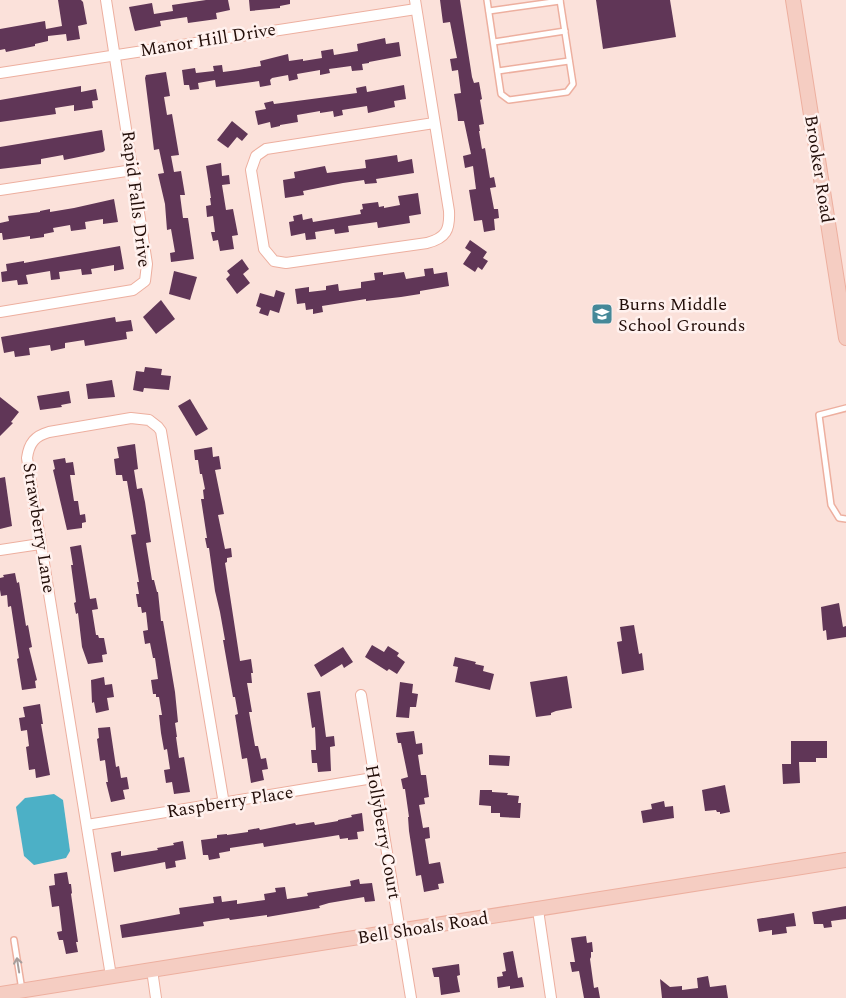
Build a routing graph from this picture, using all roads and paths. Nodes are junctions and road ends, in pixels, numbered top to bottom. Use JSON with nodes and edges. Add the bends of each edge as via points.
{"nodes":[{"id":1,"x":106,"y":0,"type":"edge"},
{"id":2,"x":487,"y":0,"type":"edge"},
{"id":3,"x":792,"y":0,"type":"edge"},
{"id":4,"x":560,"y":1,"type":"edge"},
{"id":5,"x":416,"y":4,"type":"edge"},
{"id":6,"x":489,"y":11,"type":"junction"},
{"id":7,"x":565,"y":31,"type":"junction"},
{"id":8,"x":494,"y":42,"type":"junction"},
{"id":9,"x":115,"y":54,"type":"junction"},
{"id":10,"x":569,"y":61,"type":"junction"},
{"id":11,"x":498,"y":71,"type":"junction"},
{"id":12,"x":0,"y":72,"type":"edge"},
{"id":13,"x":434,"y":123,"type":"junction"},
{"id":14,"x":133,"y":170,"type":"junction"},
{"id":15,"x":0,"y":190,"type":"edge"},
{"id":16,"x":0,"y":312,"type":"edge"},
{"id":17,"x":846,"y":338,"type":"edge"},
{"id":18,"x":846,"y":408,"type":"edge"},
{"id":19,"x":846,"y":519,"type":"edge"},
{"id":20,"x":40,"y":544,"type":"junction"},
{"id":21,"x":0,"y":550,"type":"edge"},
{"id":22,"x":360,"y":695,"type":"dead end"},
{"id":23,"x":373,"y":778,"type":"junction"},
{"id":24,"x":224,"y":804,"type":"junction"},
{"id":25,"x":86,"y":826,"type":"junction"},
{"id":26,"x":846,"y":860,"type":"edge"},
{"id":27,"x":538,"y":910,"type":"junction"},
{"id":28,"x":400,"y":931,"type":"junction"},
{"id":29,"x":14,"y":940,"type":"dead end"},
{"id":30,"x":152,"y":970,"type":"junction"},
{"id":31,"x":111,"y":976,"type":"junction"},
{"id":32,"x":22,"y":991,"type":"junction"},
{"id":33,"x":0,"y":994,"type":"edge"},
{"id":34,"x":156,"y":998,"type":"edge"},
{"id":35,"x":410,"y":998,"type":"edge"},
{"id":36,"x":551,"y":998,"type":"edge"}],
"edges":[{"from":1,"to":9,"type":"street","name":"Rapid Falls Drive"},
{"from":2,"to":6,"type":"lane"},
{"from":3,"to":17,"type":"main road","name":"Brooker Road"},
{"from":4,"to":6,"type":"lane"},
{"from":4,"to":7,"type":"lane"},
{"from":5,"to":9,"type":"street","name":"Manor Hill Drive"},
{"from":5,"to":13,"type":"street"},
{"from":6,"to":8,"type":"lane"},
{"from":7,"to":8,"type":"lane"},
{"from":7,"to":10,"type":"lane"},
{"from":8,"to":11,"type":"lane"},
{"from":9,"to":12,"type":"street","name":"Manor Hill Drive"},
{"from":9,"to":14,"type":"street","name":"Rapid Falls Drive"},
{"from":10,"to":11,"type":"lane"},
{"from":10,"to":11,"type":"lane","via":[[573,84],[567,92],[509,100],[502,94]]},
{"from":13,"to":13,"type":"street","via":[[449,212],[448,227],[441,237],[428,243],[286,263],[274,260],[264,249],[251,170],[256,156],[266,149]]},
{"from":14,"to":15,"type":"street"},
{"from":14,"to":16,"type":"street","name":"Rapid Falls Drive","via":[[147,264],[145,280],[133,290]]},
{"from":18,"to":19,"type":"lane","via":[[818,415],[831,505],[839,518]]},
{"from":20,"to":21,"type":"street"},
{"from":20,"to":24,"type":"street","name":"Strawberry Lane","via":[[27,458],[30,445],[36,438],[49,432],[131,418],[149,420],[158,427],[163,437]]},
{"from":20,"to":25,"type":"street","name":"Strawberry Lane"},
{"from":22,"to":23,"type":"street","name":"Hollyberry Court"},
{"from":23,"to":24,"type":"street","name":"Raspberry Place"},
{"from":23,"to":28,"type":"street","name":"Hollyberry Court"},
{"from":24,"to":25,"type":"street","name":"Raspberry Place"},
{"from":25,"to":31,"type":"street","name":"Strawberry Lane"},
{"from":26,"to":27,"type":"main road","name":"Bell Shoals Road"},
{"from":27,"to":28,"type":"main road","name":"Bell Shoals Road"},
{"from":27,"to":36,"type":"street"},
{"from":28,"to":30,"type":"main road","name":"Bell Shoals Road"},
{"from":28,"to":35,"type":"street","name":"Hollyberry Court"},
{"from":32,"to":29,"type":"lane","one_way":true},
{"from":30,"to":31,"type":"main road","name":"Bell Shoals Road"},
{"from":30,"to":34,"type":"street"},
{"from":31,"to":32,"type":"main road","name":"Bell Shoals Road"},
{"from":32,"to":33,"type":"main road","name":"Bell Shoals Road"}]}
